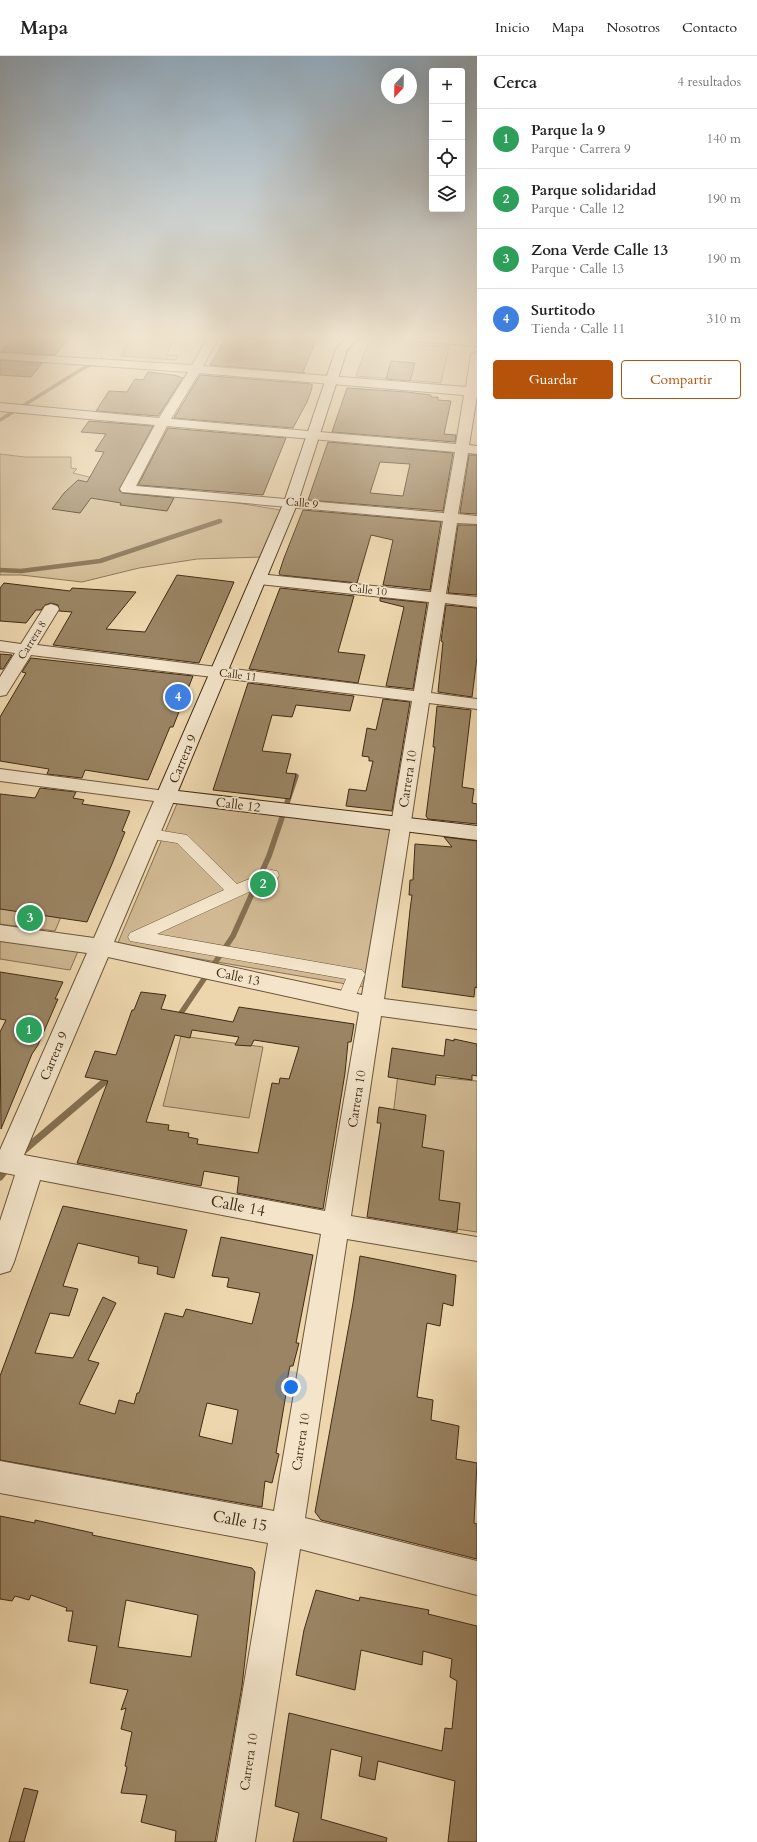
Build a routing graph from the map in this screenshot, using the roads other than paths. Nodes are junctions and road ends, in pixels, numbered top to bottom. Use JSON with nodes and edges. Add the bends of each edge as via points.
{"nodes":[{"id":1,"x":115,"y":418,"type":"edge"},
{"id":2,"x":165,"y":418,"type":"edge"},
{"id":3,"x":318,"y":418,"type":"edge"},
{"id":4,"x":472,"y":418,"type":"edge"},
{"id":5,"x":162,"y":423,"type":"junction"},
{"id":6,"x":312,"y":435,"type":"junction"},
{"id":7,"x":469,"y":450,"type":"edge"},
{"id":8,"x":291,"y":502,"type":"junction"},
{"id":9,"x":451,"y":518,"type":"junction"},
{"id":10,"x":477,"y":520,"type":"edge"},
{"id":11,"x":259,"y":579,"type":"junction"},
{"id":12,"x":438,"y":598,"type":"junction"},
{"id":13,"x":477,"y":602,"type":"edge"},
{"id":14,"x":51,"y":609,"type":"dead end"},
{"id":15,"x":0,"y":646,"type":"edge"},
{"id":16,"x":26,"y":650,"type":"junction"},
{"id":17,"x":220,"y":673,"type":"junction"},
{"id":18,"x":0,"y":691,"type":"edge"},
{"id":19,"x":422,"y":698,"type":"junction"},
{"id":20,"x":477,"y":704,"type":"edge"},
{"id":21,"x":0,"y":775,"type":"edge"},
{"id":22,"x":166,"y":796,"type":"junction"},
{"id":23,"x":401,"y":824,"type":"junction"},
{"id":24,"x":477,"y":833,"type":"edge"},
{"id":25,"x":151,"y":834,"type":"junction"},
{"id":26,"x":271,"y":874,"type":"dead end"},
{"id":27,"x":235,"y":891,"type":"junction"},
{"id":28,"x":0,"y":933,"type":"edge"},
{"id":29,"x":100,"y":947,"type":"junction"},
{"id":30,"x":346,"y":1000,"type":"junction"},
{"id":31,"x":372,"y":1006,"type":"junction"},
{"id":32,"x":477,"y":1020,"type":"edge"},
{"id":33,"x":13,"y":1164,"type":"edge"},
{"id":34,"x":336,"y":1225,"type":"junction"},
{"id":35,"x":477,"y":1249,"type":"edge"},
{"id":36,"x":0,"y":1262,"type":"edge"},
{"id":37,"x":0,"y":1477,"type":"edge"},
{"id":38,"x":287,"y":1530,"type":"junction"},
{"id":39,"x":477,"y":1578,"type":"edge"},
{"id":40,"x":236,"y":1842,"type":"edge"}],
"edges":[{"from":1,"to":5,"type":"street"},
{"from":2,"to":5,"type":"street"},
{"from":3,"to":6,"type":"street","name":"Carrera 9"},
{"from":4,"to":7,"type":"street","name":"Carrera 10"},
{"from":5,"to":6,"type":"street"},
{"from":5,"to":8,"type":"street","name":"Calle 9","via":[[127,489]]},
{"from":6,"to":7,"type":"street"},
{"from":6,"to":8,"type":"street","name":"Carrera 9"},
{"from":7,"to":9,"type":"street","name":"Carrera 10"},
{"from":8,"to":9,"type":"street","name":"Calle 9"},
{"from":8,"to":11,"type":"street","name":"Carrera 9"},
{"from":9,"to":10,"type":"street","name":"Calle 9"},
{"from":9,"to":12,"type":"street","name":"Carrera 10"},
{"from":11,"to":12,"type":"street","name":"Calle 10"},
{"from":11,"to":17,"type":"street","name":"Carrera 9"},
{"from":12,"to":13,"type":"street","name":"Calle 10"},
{"from":12,"to":19,"type":"street","name":"Carrera 10"},
{"from":14,"to":16,"type":"street","name":"Carrera 8"},
{"from":15,"to":16,"type":"street","name":"Calle 11"},
{"from":16,"to":17,"type":"street","name":"Calle 11"},
{"from":16,"to":18,"type":"street","name":"Carrera 8"},
{"from":17,"to":19,"type":"street","name":"Calle 11"},
{"from":17,"to":22,"type":"street","name":"Carrera 9"},
{"from":19,"to":20,"type":"street","name":"Calle 11"},
{"from":19,"to":23,"type":"street","name":"Carrera 10"},
{"from":21,"to":22,"type":"street","name":"Calle 12"},
{"from":22,"to":23,"type":"street","name":"Calle 12"},
{"from":22,"to":25,"type":"street","name":"Carrera 9"},
{"from":23,"to":24,"type":"street","name":"Calle 12"},
{"from":23,"to":31,"type":"street","name":"Carrera 10"},
{"from":25,"to":27,"type":"street","via":[[182,839]]},
{"from":25,"to":29,"type":"street","name":"Carrera 9"},
{"from":26,"to":27,"type":"street"},
{"from":27,"to":30,"type":"street","via":[[136,937],[356,974]]},
{"from":28,"to":29,"type":"street","name":"Calle 13"},
{"from":29,"to":30,"type":"street","name":"Calle 13"},
{"from":29,"to":33,"type":"street","name":"Carrera 9"},
{"from":30,"to":31,"type":"street","name":"Calle 13"},
{"from":31,"to":32,"type":"street","name":"Calle 13"},
{"from":31,"to":34,"type":"street","name":"Carrera 10"},
{"from":33,"to":34,"type":"street","name":"Calle 14"},
{"from":33,"to":36,"type":"street","name":"Carrera 9"},
{"from":34,"to":35,"type":"street","name":"Calle 14"},
{"from":34,"to":38,"type":"street","name":"Carrera 10"},
{"from":37,"to":38,"type":"street","name":"Calle 15"},
{"from":38,"to":39,"type":"street","name":"Calle 15"},
{"from":38,"to":40,"type":"street","name":"Carrera 10"}]}
